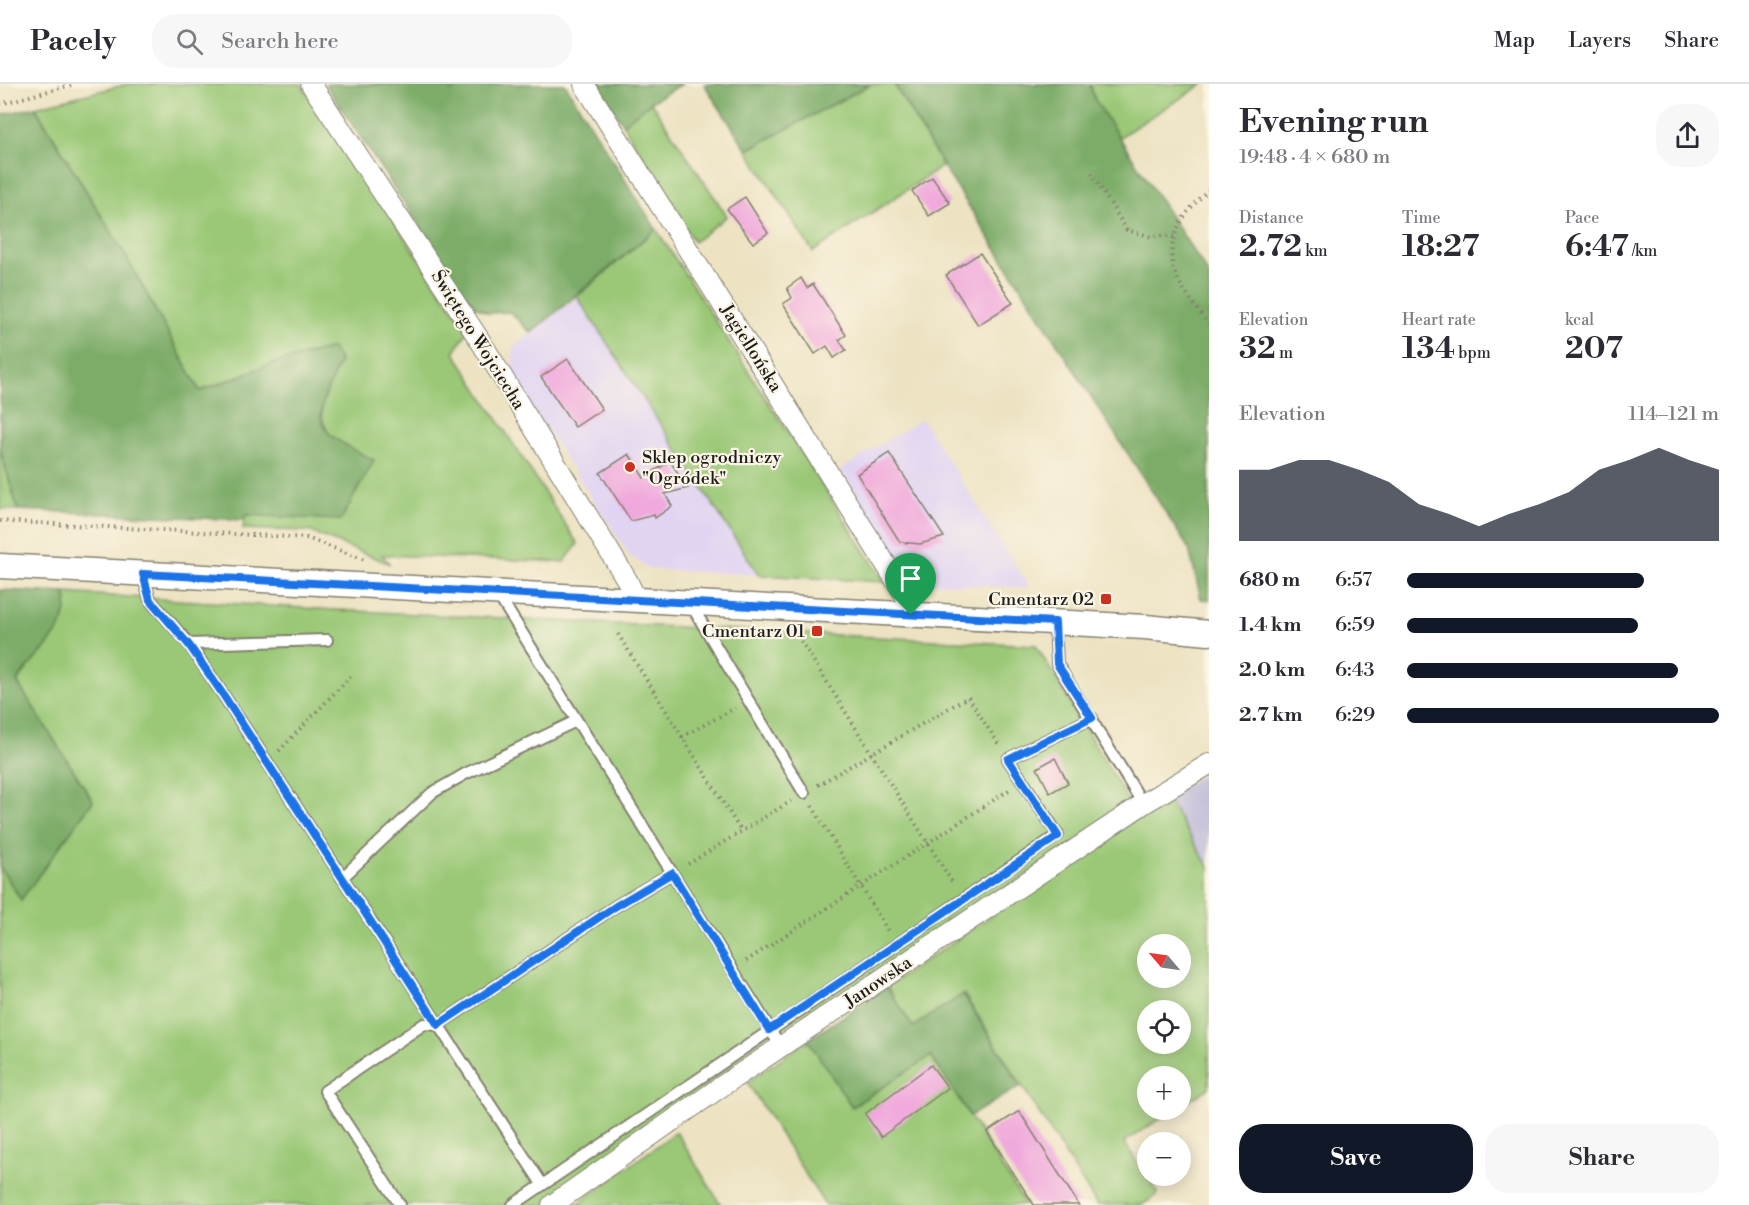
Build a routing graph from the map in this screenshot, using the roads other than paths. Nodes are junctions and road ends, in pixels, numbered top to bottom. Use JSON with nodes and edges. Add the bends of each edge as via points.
{"nodes":[{"id":1,"x":311,"y":84,"type":"edge"},
{"id":2,"x":584,"y":84,"type":"edge"},
{"id":3,"x":0,"y":566,"type":"edge"},
{"id":4,"x":143,"y":574,"type":"junction"},
{"id":5,"x":497,"y":592,"type":"junction"},
{"id":6,"x":637,"y":601,"type":"junction"},
{"id":7,"x":690,"y":603,"type":"junction"},
{"id":8,"x":911,"y":615,"type":"junction"},
{"id":9,"x":1055,"y":622,"type":"junction"},
{"id":10,"x":1209,"y":633,"type":"edge"},
{"id":11,"x":327,"y":640,"type":"dead end"},
{"id":12,"x":189,"y":645,"type":"junction"},
{"id":13,"x":1092,"y":718,"type":"junction"},
{"id":14,"x":576,"y":721,"type":"junction"},
{"id":15,"x":1209,"y":764,"type":"edge"},
{"id":16,"x":804,"y":793,"type":"road end"},
{"id":17,"x":1143,"y":804,"type":"junction"},
{"id":18,"x":672,"y":873,"type":"junction"},
{"id":19,"x":342,"y":878,"type":"junction"},
{"id":20,"x":438,"y":1025,"type":"junction"},
{"id":21,"x":769,"y":1030,"type":"junction"},
{"id":22,"x":780,"y":1047,"type":"junction"},
{"id":23,"x":542,"y":1184,"type":"junction"},
{"id":24,"x":400,"y":1205,"type":"edge"},
{"id":25,"x":513,"y":1205,"type":"edge"},
{"id":26,"x":552,"y":1205,"type":"edge"}],
"edges":[{"from":1,"to":6,"type":"street","name":"Świętego Wojciecha","via":[[481,342]]},
{"from":2,"to":8,"type":"street","name":"Jagiellońska","via":[[905,595]]},
{"from":3,"to":4,"type":"street"},
{"from":4,"to":5,"type":"street"},
{"from":4,"to":12,"type":"lane","via":[[150,600]]},
{"from":5,"to":6,"type":"street"},
{"from":5,"to":14,"type":"lane"},
{"from":6,"to":7,"type":"street"},
{"from":7,"to":8,"type":"street"},
{"from":7,"to":16,"type":"lane"},
{"from":8,"to":9,"type":"street"},
{"from":9,"to":10,"type":"street"},
{"from":9,"to":13,"type":"lane","via":[[1057,664]]},
{"from":11,"to":12,"type":"lane"},
{"from":12,"to":19,"type":"lane"},
{"from":13,"to":17,"type":"lane"},
{"from":13,"to":21,"type":"lane","via":[[1008,759],[1058,836]]},
{"from":14,"to":18,"type":"lane"},
{"from":14,"to":19,"type":"lane","via":[[432,793]]},
{"from":15,"to":17,"type":"street","name":"Janowska"},
{"from":17,"to":22,"type":"street","name":"Janowska"},
{"from":18,"to":20,"type":"lane"},
{"from":18,"to":21,"type":"lane"},
{"from":19,"to":20,"type":"lane"},
{"from":20,"to":23,"type":"lane"},
{"from":20,"to":24,"type":"lane","via":[[424,1024],[325,1091]]},
{"from":21,"to":22,"type":"lane"},
{"from":21,"to":23,"type":"lane"},
{"from":22,"to":26,"type":"street","name":"Janowska"},
{"from":23,"to":25,"type":"lane"}]}
